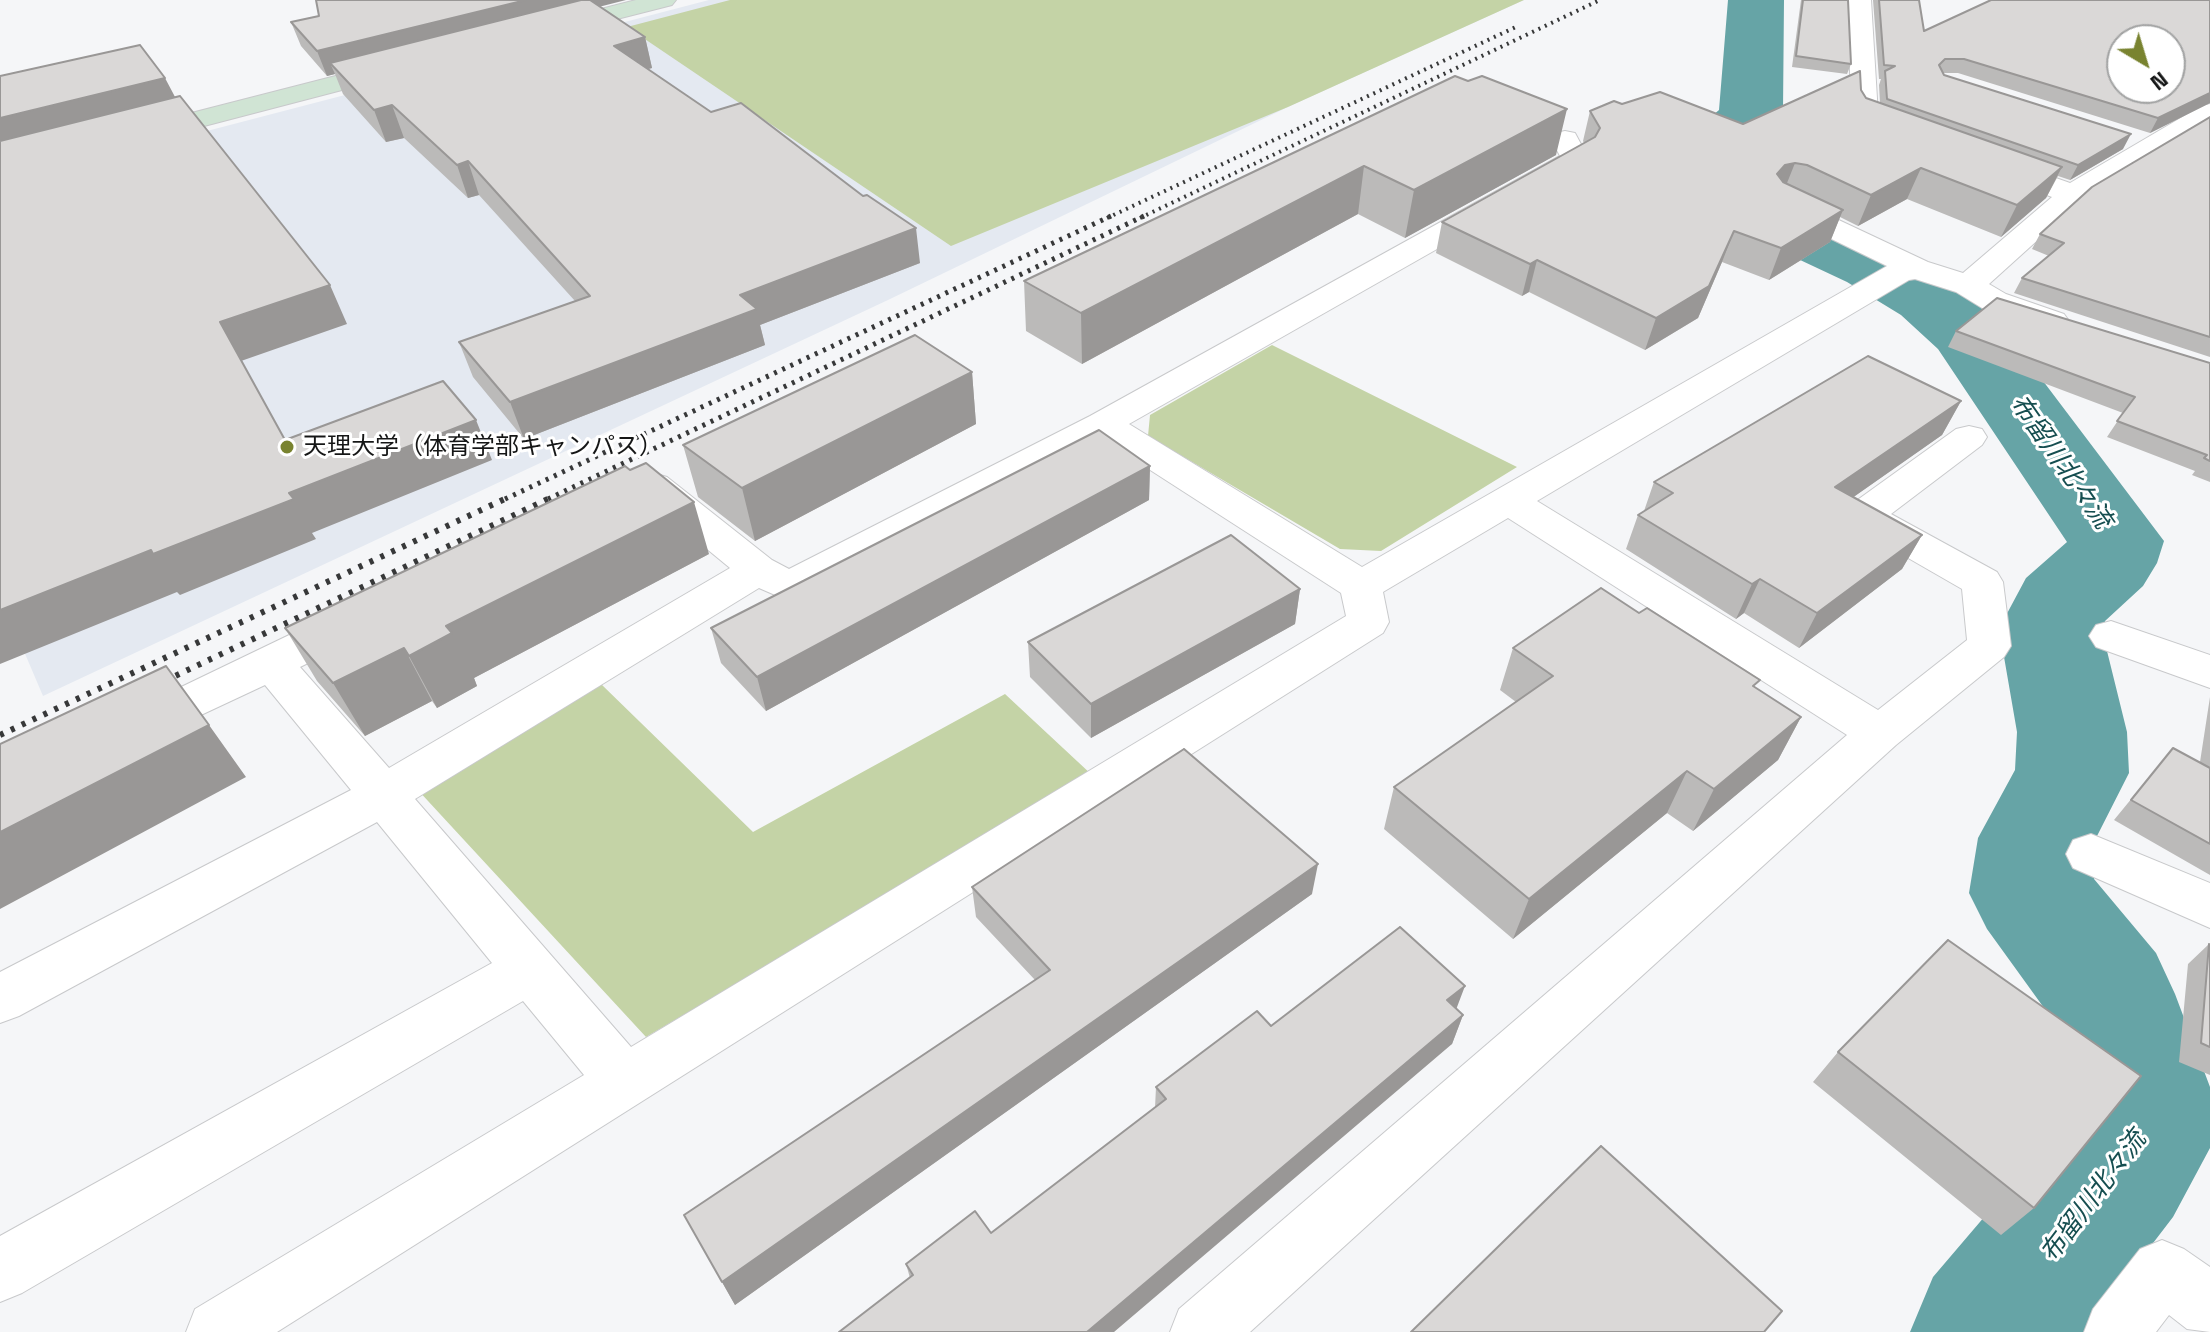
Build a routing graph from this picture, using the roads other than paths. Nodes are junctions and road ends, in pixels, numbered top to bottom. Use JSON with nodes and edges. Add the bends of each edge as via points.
{"nodes":[{"id":1,"x":664,"y":0,"type":"edge"},
{"id":2,"x":1859,"y":0,"type":"edge"},
{"id":3,"x":525,"y":36,"type":"edge"},
{"id":4,"x":417,"y":64,"type":"edge"},
{"id":5,"x":2210,"y":112,"type":"edge"},
{"id":6,"x":2124,"y":137,"type":"edge"},
{"id":7,"x":1565,"y":139,"type":"edge"},
{"id":8,"x":1924,"y":140,"type":"edge"},
{"id":9,"x":108,"y":143,"type":"edge"},
{"id":10,"x":2153,"y":146,"type":"junction"},
{"id":11,"x":1968,"y":157,"type":"edge"},
{"id":12,"x":2072,"y":194,"type":"junction"},
{"id":13,"x":1784,"y":205,"type":"edge"},
{"id":14,"x":1901,"y":274,"type":"junction"},
{"id":15,"x":1967,"y":285,"type":"junction"},
{"id":16,"x":2079,"y":329,"type":"edge"},
{"id":17,"x":1103,"y":424,"type":"junction"},
{"id":18,"x":1969,"y":437,"type":"dead end"},
{"id":19,"x":620,"y":495,"type":"edge"},
{"id":20,"x":1508,"y":500,"type":"junction"},
{"id":21,"x":758,"y":570,"type":"junction"},
{"id":22,"x":1361,"y":586,"type":"junction"},
{"id":23,"x":383,"y":608,"type":"edge"},
{"id":24,"x":2111,"y":636,"type":"dead end"},
{"id":25,"x":271,"y":662,"type":"junction"},
{"id":26,"x":2210,"y":672,"type":"edge"},
{"id":27,"x":1880,"y":733,"type":"junction"},
{"id":28,"x":100,"y":746,"type":"edge"},
{"id":29,"x":382,"y":793,"type":"junction"},
{"id":30,"x":2091,"y":854,"type":"dead end"},
{"id":31,"x":2210,"y":906,"type":"edge"},
{"id":32,"x":530,"y":969,"type":"junction"},
{"id":33,"x":0,"y":999,"type":"edge"},
{"id":34,"x":625,"y":1082,"type":"junction"},
{"id":35,"x":0,"y":1271,"type":"edge"},
{"id":36,"x":2210,"y":1306,"type":"edge"},
{"id":37,"x":218,"y":1332,"type":"edge"},
{"id":38,"x":1202,"y":1332,"type":"edge"},
{"id":39,"x":2116,"y":1332,"type":"edge"}],
"edges":[{"from":1,"to":3,"type":"street"},
{"from":2,"to":8,"type":"street","via":[[1865,119]]},
{"from":4,"to":9,"type":"street"},
{"from":5,"to":10,"type":"street"},
{"from":6,"to":10,"type":"street"},
{"from":7,"to":17,"type":"street","via":[[1575,159]]},
{"from":10,"to":12,"type":"street"},
{"from":11,"to":12,"type":"street"},
{"from":12,"to":15,"type":"street"},
{"from":13,"to":14,"type":"street"},
{"from":14,"to":15,"type":"street"},
{"from":14,"to":20,"type":"street"},
{"from":15,"to":16,"type":"street","via":[[1994,301]]},
{"from":17,"to":21,"type":"street","via":[[789,587]]},
{"from":17,"to":22,"type":"street"},
{"from":18,"to":27,"type":"street","via":[[1863,515],[1982,582],[1989,646]]},
{"from":19,"to":21,"type":"street","via":[[648,481]]},
{"from":20,"to":22,"type":"street"},
{"from":20,"to":27,"type":"street"},
{"from":21,"to":29,"type":"street"},
{"from":22,"to":34,"type":"street","via":[[1368,622]]},
{"from":23,"to":25,"type":"street"},
{"from":24,"to":26,"type":"street"},
{"from":25,"to":28,"type":"street"},
{"from":25,"to":29,"type":"street"},
{"from":27,"to":38,"type":"street"},
{"from":29,"to":32,"type":"street"},
{"from":29,"to":33,"type":"street","via":[[343,819]]},
{"from":30,"to":31,"type":"street"},
{"from":32,"to":34,"type":"street"},
{"from":32,"to":35,"type":"street"},
{"from":34,"to":37,"type":"street"},
{"from":36,"to":39,"type":"street","via":[[2162,1271]]}]}
